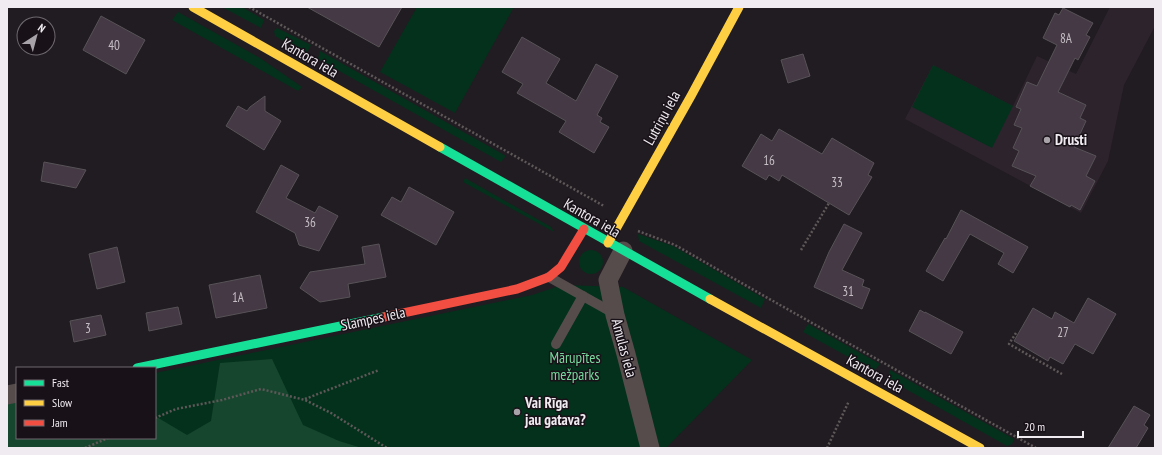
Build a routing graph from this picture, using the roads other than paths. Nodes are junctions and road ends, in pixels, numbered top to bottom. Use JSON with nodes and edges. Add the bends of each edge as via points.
{"nodes":[{"id":1,"x":193,"y":7,"type":"edge"},
{"id":2,"x":739,"y":7,"type":"edge"},
{"id":3,"x":584,"y":229,"type":"junction"},
{"id":4,"x":616,"y":247,"type":"junction"},
{"id":5,"x":549,"y":277,"type":"junction"},
{"id":6,"x":583,"y":296,"type":"junction"},
{"id":7,"x":615,"y":315,"type":"junction"},
{"id":8,"x":556,"y":344,"type":"dead end"},
{"id":9,"x":142,"y":367,"type":"edge"},
{"id":10,"x":650,"y":448,"type":"edge"},
{"id":11,"x":980,"y":448,"type":"edge"}],
"edges":[{"from":1,"to":3,"type":"main road","name":"Kantora iela"},
{"from":2,"to":4,"type":"main road","name":"Lutriņu iela","via":[[691,96]]},
{"from":3,"to":4,"type":"main road","name":"Kantora iela"},
{"from":3,"to":5,"type":"main road","name":"Slampes iela","via":[[561,268]]},
{"from":4,"to":7,"type":"street","name":"Amulas iela","via":[[608,280]]},
{"from":4,"to":11,"type":"main road","name":"Kantora iela"},
{"from":5,"to":6,"type":"lane"},
{"from":5,"to":9,"type":"main road","name":"Slampes iela","via":[[517,289]]},
{"from":6,"to":7,"type":"lane"},
{"from":6,"to":8,"type":"lane"},
{"from":7,"to":10,"type":"street","name":"Amulas iela"}]}
